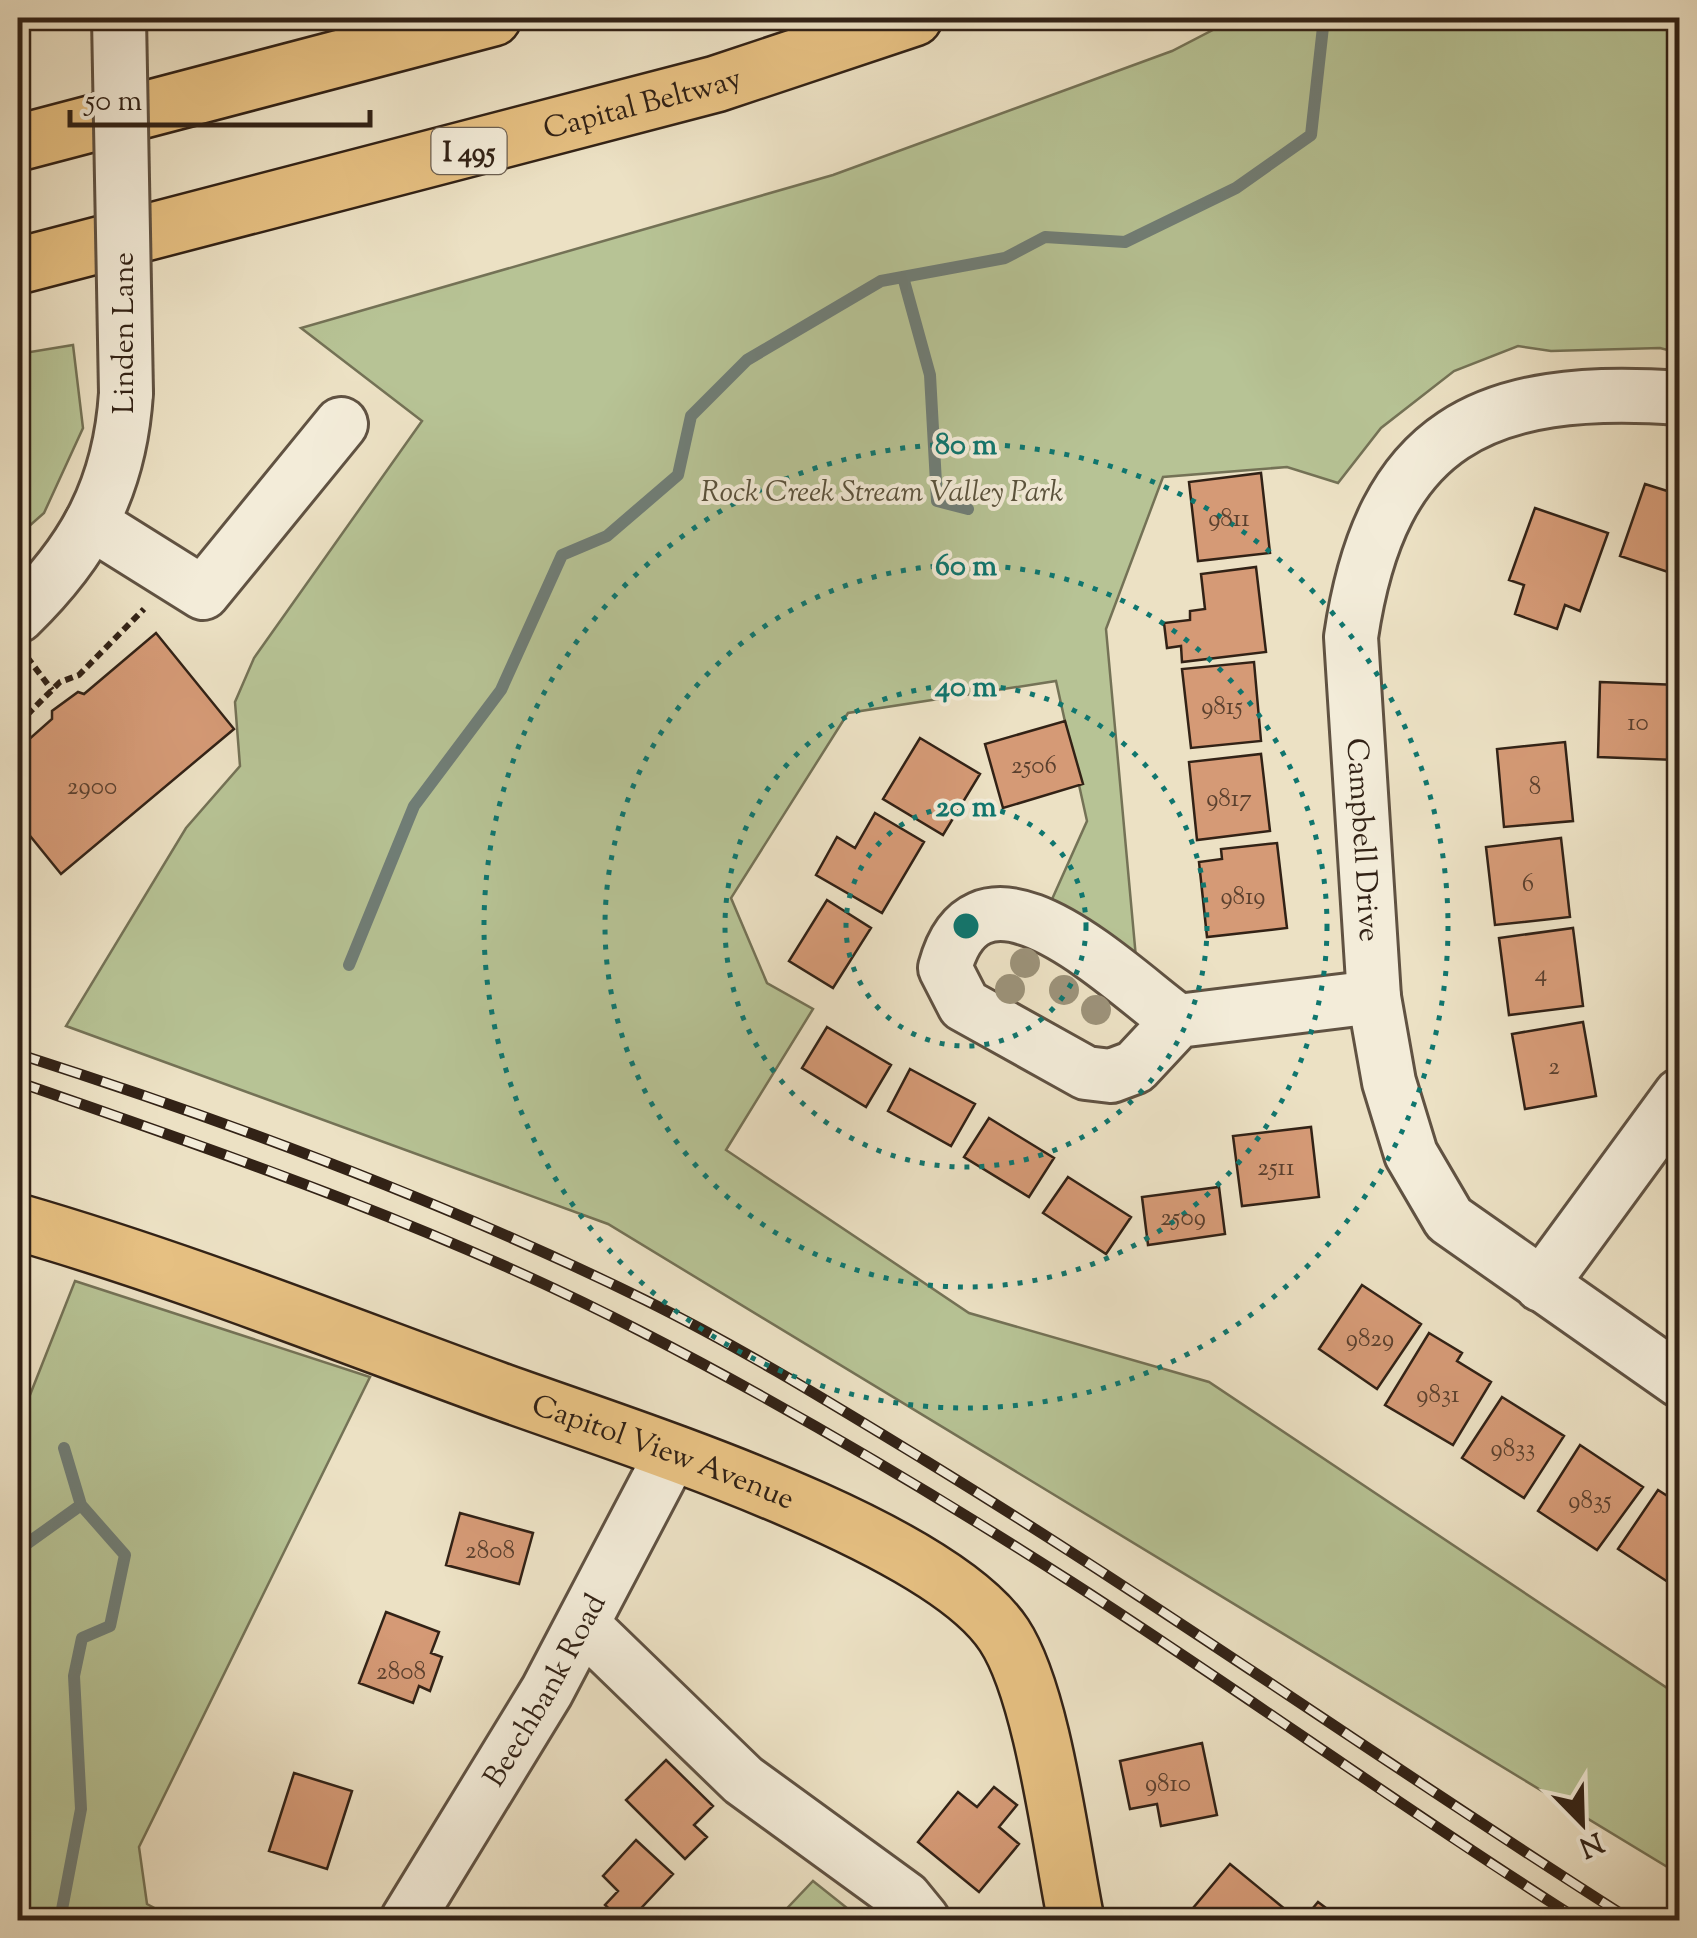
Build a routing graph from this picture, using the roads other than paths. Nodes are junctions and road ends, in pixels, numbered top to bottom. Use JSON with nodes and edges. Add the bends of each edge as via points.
{"nodes":[{"id":1,"x":119,"y":18,"type":"edge"},
{"id":2,"x":493,"y":18,"type":"edge"},
{"id":3,"x":914,"y":18,"type":"edge"},
{"id":4,"x":18,"y":143,"type":"edge"},
{"id":5,"x":18,"y":266,"type":"edge"},
{"id":6,"x":1680,"y":398,"type":"edge"},
{"id":7,"x":341,"y":424,"type":"dead end"},
{"id":8,"x":91,"y":524,"type":"junction"},
{"id":9,"x":20,"y":634,"type":"edge"},
{"id":10,"x":1374,"y":997,"type":"junction"},
{"id":11,"x":1178,"y":1022,"type":"dead end"},
{"id":12,"x":1680,"y":1095,"type":"edge"},
{"id":13,"x":18,"y":1222,"type":"edge"},
{"id":14,"x":1541,"y":1285,"type":"junction"},
{"id":15,"x":1680,"y":1381,"type":"edge"},
{"id":16,"x":672,"y":1453,"type":"junction"},
{"id":17,"x":583,"y":1625,"type":"junction"},
{"id":18,"x":408,"y":1920,"type":"edge"},
{"id":19,"x":923,"y":1920,"type":"edge"},
{"id":20,"x":1076,"y":1920,"type":"edge"}],
"edges":[{"from":1,"to":8,"type":"street","name":"Linden Lane","bridge":true,"via":[[126,394],[123,442]]},
{"from":2,"to":4,"type":"main road"},
{"from":3,"to":5,"type":"main road","name":"Capital Beltway","number":"I 495","via":[[716,84]]},
{"from":6,"to":10,"type":"street","name":"Campbell Drive","via":[[1604,393],[1528,402],[1465,426],[1411,468],[1382,516],[1359,582],[1350,637]]},
{"from":7,"to":8,"type":"street","via":[[204,593]]},
{"from":8,"to":9,"type":"street","name":"Linden Lane"},
{"from":10,"to":11,"type":"street"},
{"from":10,"to":14,"type":"street","name":"Campbell Drive","via":[[1410,1154],[1449,1220]]},
{"from":12,"to":14,"type":"street"},
{"from":13,"to":16,"type":"main road","name":"Capitol View Avenue","via":[[200,1280]]},
{"from":14,"to":15,"type":"street","name":"Campbell Drive"},
{"from":16,"to":17,"type":"street","name":"Beechbank Road"},
{"from":16,"to":20,"type":"main road","name":"Capitol View Avenue","via":[[881,1543],[954,1586],[1004,1634],[1029,1693]]},
{"from":17,"to":18,"type":"street","name":"Beechbank Road"},
{"from":17,"to":19,"type":"street","via":[[743,1780],[906,1898]]}]}
